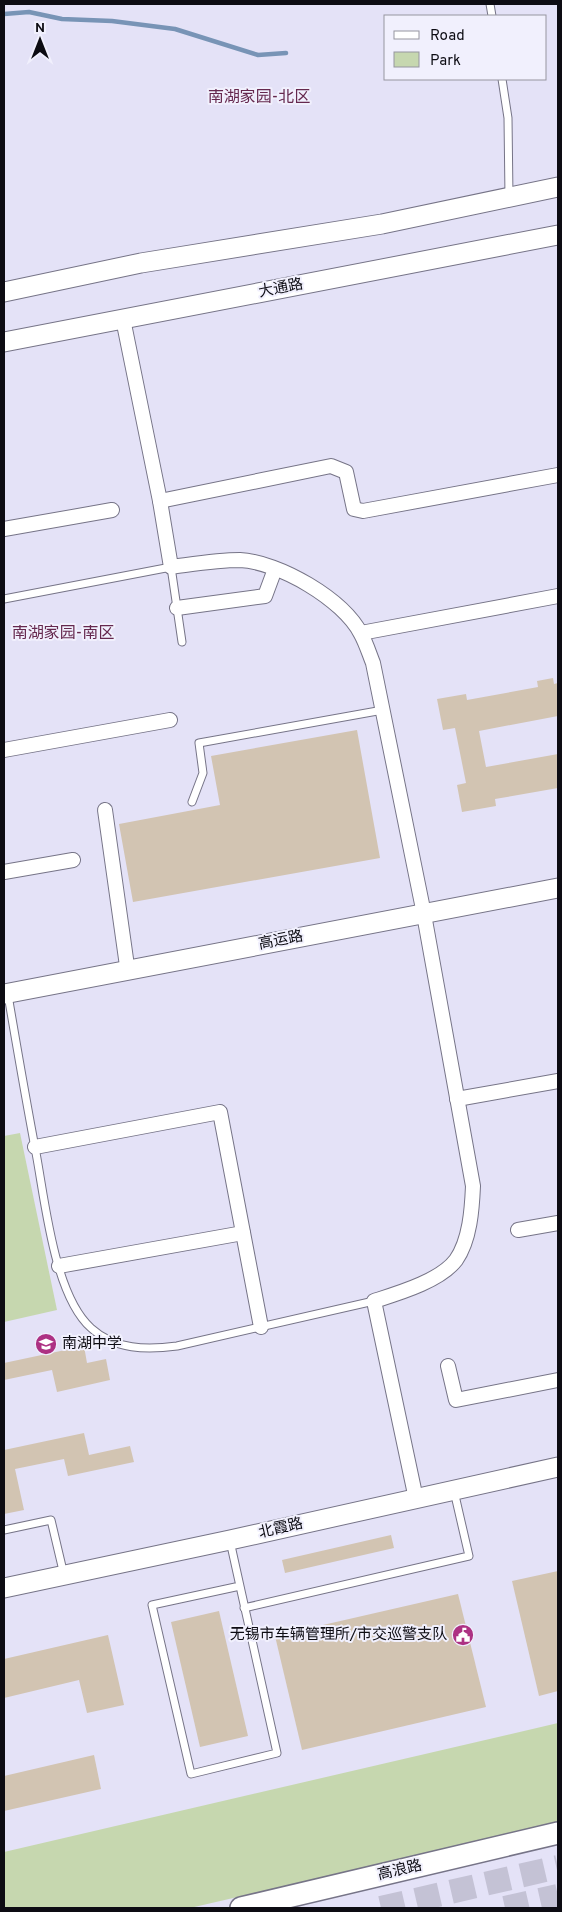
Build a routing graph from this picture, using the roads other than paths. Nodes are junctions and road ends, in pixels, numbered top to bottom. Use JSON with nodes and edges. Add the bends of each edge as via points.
{"nodes":[{"id":1,"x":502,"y":80,"type":"edge"},
{"id":2,"x":558,"y":187,"type":"edge"},
{"id":3,"x":509,"y":198,"type":"junction"},
{"id":4,"x":558,"y":235,"type":"edge"},
{"id":5,"x":4,"y":292,"type":"edge"},
{"id":6,"x":123,"y":319,"type":"junction"},
{"id":7,"x":4,"y":342,"type":"edge"},
{"id":8,"x":558,"y":475,"type":"edge"},
{"id":9,"x":160,"y":501,"type":"junction"},
{"id":10,"x":112,"y":510,"type":"dead end"},
{"id":11,"x":4,"y":529,"type":"edge"},
{"id":12,"x":171,"y":567,"type":"junction"},
{"id":13,"x":275,"y":569,"type":"junction"},
{"id":14,"x":558,"y":596,"type":"edge"},
{"id":15,"x":4,"y":599,"type":"edge"},
{"id":16,"x":177,"y":608,"type":"junction"},
{"id":17,"x":361,"y":633,"type":"junction"},
{"id":18,"x":182,"y":642,"type":"dead end"},
{"id":19,"x":383,"y":710,"type":"junction"},
{"id":20,"x":170,"y":720,"type":"dead end"},
{"id":21,"x":4,"y":750,"type":"edge"},
{"id":22,"x":192,"y":802,"type":"dead end"},
{"id":23,"x":105,"y":810,"type":"dead end"},
{"id":24,"x":73,"y":860,"type":"dead end"},
{"id":25,"x":4,"y":872,"type":"edge"},
{"id":26,"x":558,"y":884,"type":"edge"},
{"id":27,"x":558,"y":888,"type":"edge"},
{"id":28,"x":423,"y":911,"type":"junction"},
{"id":29,"x":127,"y":966,"type":"junction"},
{"id":30,"x":5,"y":991,"type":"edge"},
{"id":31,"x":558,"y":1081,"type":"edge"},
{"id":32,"x":457,"y":1099,"type":"junction"},
{"id":33,"x":35,"y":1147,"type":"junction"},
{"id":34,"x":558,"y":1223,"type":"edge"},
{"id":35,"x":518,"y":1230,"type":"dead end"},
{"id":36,"x":243,"y":1233,"type":"junction"},
{"id":37,"x":59,"y":1266,"type":"junction"},
{"id":38,"x":374,"y":1301,"type":"junction"},
{"id":39,"x":261,"y":1327,"type":"junction"},
{"id":40,"x":448,"y":1366,"type":"dead end"},
{"id":41,"x":558,"y":1380,"type":"edge"},
{"id":42,"x":558,"y":1462,"type":"edge"},
{"id":43,"x":558,"y":1467,"type":"edge"},
{"id":44,"x":454,"y":1490,"type":"junction"},
{"id":45,"x":415,"y":1496,"type":"junction"},
{"id":46,"x":4,"y":1530,"type":"edge"},
{"id":47,"x":230,"y":1540,"type":"junction"},
{"id":48,"x":63,"y":1572,"type":"junction"},
{"id":49,"x":4,"y":1582,"type":"edge"},
{"id":50,"x":240,"y":1586,"type":"junction"},
{"id":51,"x":4,"y":1588,"type":"edge"},
{"id":52,"x":244,"y":1608,"type":"junction"},
{"id":53,"x":558,"y":1833,"type":"edge"},
{"id":54,"x":241,"y":1908,"type":"edge"}],
"edges":[{"from":1,"to":3,"type":"lane","via":[[508,118]]},
{"from":2,"to":3,"type":"street"},
{"from":3,"to":5,"type":"street"},
{"from":4,"to":6,"type":"street","name":"大通路"},
{"from":6,"to":7,"type":"street","name":"大通路"},
{"from":6,"to":9,"type":"street"},
{"from":8,"to":9,"type":"street","via":[[364,511],[354,509],[346,472],[331,466]]},
{"from":9,"to":12,"type":"street"},
{"from":10,"to":11,"type":"street"},
{"from":12,"to":13,"type":"street","via":[[242,560]]},
{"from":12,"to":15,"type":"lane"},
{"from":12,"to":16,"type":"lane"},
{"from":13,"to":16,"type":"street","via":[[264,596]]},
{"from":13,"to":17,"type":"street","via":[[310,585],[340,607]]},
{"from":14,"to":17,"type":"street"},
{"from":16,"to":18,"type":"lane"},
{"from":17,"to":19,"type":"street","via":[[373,662]]},
{"from":19,"to":22,"type":"lane","via":[[199,744],[203,774]]},
{"from":19,"to":28,"type":"street"},
{"from":20,"to":21,"type":"street"},
{"from":23,"to":29,"type":"street"},
{"from":24,"to":25,"type":"street"},
{"from":26,"to":28,"type":"street","name":"高运路"},
{"from":27,"to":28,"type":"street","name":"高运路"},
{"from":28,"to":29,"type":"street","name":"高运路"},
{"from":28,"to":30,"type":"street","name":"高运路"},
{"from":28,"to":32,"type":"street"},
{"from":29,"to":30,"type":"street","name":"高运路"},
{"from":30,"to":33,"type":"lane"},
{"from":31,"to":32,"type":"street"},
{"from":32,"to":38,"type":"street","via":[[473,1186],[466,1237],[456,1260],[436,1276]]},
{"from":33,"to":36,"type":"street","via":[[220,1112]]},
{"from":33,"to":37,"type":"lane"},
{"from":34,"to":35,"type":"street"},
{"from":36,"to":37,"type":"street"},
{"from":36,"to":39,"type":"street"},
{"from":37,"to":39,"type":"lane","via":[[75,1308],[90,1328],[108,1340],[131,1347],[156,1349],[177,1346]]},
{"from":38,"to":39,"type":"lane"},
{"from":38,"to":45,"type":"street"},
{"from":40,"to":41,"type":"street","via":[[456,1400]]},
{"from":42,"to":45,"type":"street","name":"北霞路"},
{"from":43,"to":44,"type":"street","name":"北霞路"},
{"from":44,"to":45,"type":"street","name":"北霞路"},
{"from":44,"to":52,"type":"lane","via":[[469,1556]]},
{"from":45,"to":47,"type":"street","name":"北霞路"},
{"from":45,"to":48,"type":"street","name":"北霞路"},
{"from":46,"to":48,"type":"lane","via":[[51,1520]]},
{"from":47,"to":48,"type":"street","name":"北霞路"},
{"from":47,"to":50,"type":"lane"},
{"from":48,"to":49,"type":"street","name":"北霞路"},
{"from":48,"to":51,"type":"street","name":"北霞路"},
{"from":50,"to":52,"type":"lane"},
{"from":50,"to":52,"type":"lane","via":[[152,1606],[191,1774],[278,1753]]},
{"from":53,"to":54,"type":"main road","name":"高浪路"}]}
